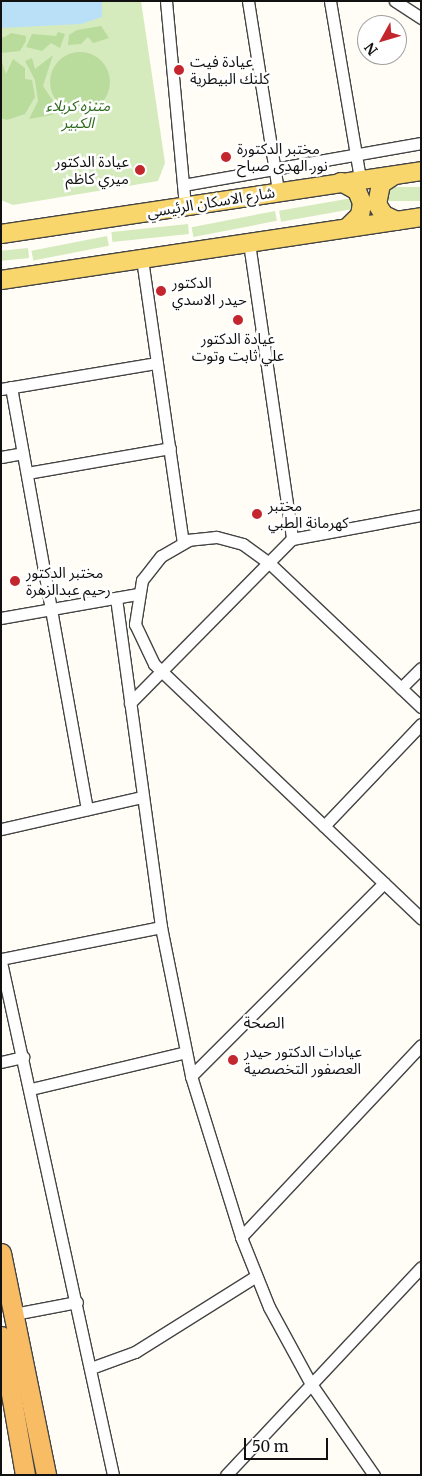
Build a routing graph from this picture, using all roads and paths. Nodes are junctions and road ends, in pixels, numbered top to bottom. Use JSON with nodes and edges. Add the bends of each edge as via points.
{"nodes":[{"id":1,"x":166,"y":1,"type":"edge"},
{"id":2,"x":248,"y":1,"type":"edge"},
{"id":3,"x":330,"y":1,"type":"edge"},
{"id":4,"x":335,"y":1,"type":"edge"},
{"id":5,"x":395,"y":1,"type":"edge"},
{"id":6,"x":332,"y":14,"type":"junction"},
{"id":7,"x":421,"y":18,"type":"edge"},
{"id":8,"x":421,"y":144,"type":"edge"},
{"id":9,"x":356,"y":155,"type":"junction"},
{"id":10,"x":275,"y":169,"type":"junction"},
{"id":11,"x":421,"y":171,"type":"edge"},
{"id":12,"x":393,"y":176,"type":"junction"},
{"id":13,"x":360,"y":179,"type":"junction"},
{"id":14,"x":341,"y":182,"type":"junction"},
{"id":15,"x":183,"y":185,"type":"junction"},
{"id":16,"x":278,"y":191,"type":"junction"},
{"id":17,"x":185,"y":206,"type":"junction"},
{"id":18,"x":421,"y":216,"type":"edge"},
{"id":19,"x":397,"y":221,"type":"junction"},
{"id":20,"x":347,"y":228,"type":"junction"},
{"id":21,"x":1,"y":234,"type":"edge"},
{"id":22,"x":249,"y":243,"type":"junction"},
{"id":23,"x":142,"y":259,"type":"junction"},
{"id":24,"x":1,"y":280,"type":"edge"},
{"id":25,"x":157,"y":363,"type":"junction"},
{"id":26,"x":6,"y":388,"type":"edge"},
{"id":27,"x":170,"y":448,"type":"junction"},
{"id":28,"x":23,"y":453,"type":"junction"},
{"id":29,"x":1,"y":457,"type":"edge"},
{"id":30,"x":26,"y":473,"type":"junction"},
{"id":31,"x":421,"y":515,"type":"edge"},
{"id":32,"x":292,"y":539,"type":"junction"},
{"id":33,"x":183,"y":542,"type":"junction"},
{"id":34,"x":269,"y":563,"type":"junction"},
{"id":35,"x":137,"y":594,"type":"junction"},
{"id":36,"x":116,"y":598,"type":"junction"},
{"id":37,"x":51,"y":609,"type":"junction"},
{"id":38,"x":1,"y":618,"type":"edge"},
{"id":39,"x":421,"y":668,"type":"edge"},
{"id":40,"x":161,"y":672,"type":"junction"},
{"id":41,"x":401,"y":688,"type":"junction"},
{"id":42,"x":130,"y":703,"type":"junction"},
{"id":43,"x":421,"y":707,"type":"edge"},
{"id":44,"x":421,"y":724,"type":"edge"},
{"id":45,"x":142,"y":797,"type":"junction"},
{"id":46,"x":87,"y":810,"type":"junction"},
{"id":47,"x":324,"y":826,"type":"junction"},
{"id":48,"x":1,"y":828,"type":"edge"},
{"id":49,"x":384,"y":883,"type":"junction"},
{"id":50,"x":421,"y":918,"type":"edge"},
{"id":51,"x":161,"y":926,"type":"junction"},
{"id":52,"x":1,"y":961,"type":"edge"},
{"id":53,"x":421,"y":1045,"type":"edge"},
{"id":54,"x":186,"y":1052,"type":"junction"},
{"id":55,"x":23,"y":1057,"type":"junction"},
{"id":56,"x":1,"y":1062,"type":"edge"},
{"id":57,"x":191,"y":1076,"type":"junction"},
{"id":58,"x":31,"y":1089,"type":"junction"},
{"id":59,"x":241,"y":1237,"type":"junction"},
{"id":60,"x":1,"y":1253,"type":"edge"},
{"id":61,"x":421,"y":1267,"type":"edge"},
{"id":62,"x":256,"y":1276,"type":"junction"},
{"id":63,"x":77,"y":1302,"type":"junction"},
{"id":64,"x":14,"y":1314,"type":"junction"},
{"id":65,"x":1,"y":1336,"type":"edge"},
{"id":66,"x":91,"y":1368,"type":"junction"},
{"id":67,"x":311,"y":1384,"type":"junction"},
{"id":68,"x":1,"y":1413,"type":"edge"},
{"id":69,"x":12,"y":1475,"type":"edge"},
{"id":70,"x":25,"y":1475,"type":"edge"},
{"id":71,"x":46,"y":1475,"type":"edge"},
{"id":72,"x":113,"y":1475,"type":"edge"},
{"id":73,"x":226,"y":1475,"type":"edge"},
{"id":74,"x":374,"y":1475,"type":"edge"}],
"edges":[{"from":1,"to":15,"type":"street"},
{"from":2,"to":10,"type":"street"},
{"from":3,"to":6,"type":"street"},
{"from":4,"to":6,"type":"street"},
{"from":5,"to":7,"type":"street"},
{"from":6,"to":9,"type":"street"},
{"from":8,"to":9,"type":"street"},
{"from":9,"to":10,"type":"street"},
{"from":9,"to":13,"type":"street"},
{"from":10,"to":15,"type":"street"},
{"from":10,"to":16,"type":"street"},
{"from":11,"to":12,"type":"main road","name":"شارع الاسكان الرئيسي"},
{"from":12,"to":13,"type":"main road","name":"شارع الاسكان الرئيسي"},
{"from":12,"to":19,"type":"main road","via":[[381,184],[377,204],[384,215]]},
{"from":13,"to":14,"type":"main road","name":"شارع الاسكان الرئيسي"},
{"from":14,"to":16,"type":"main road","name":"شارع الاسكان الرئيسي"},
{"from":14,"to":20,"type":"main road","via":[[353,186],[362,203],[357,220]]},
{"from":15,"to":17,"type":"street"},
{"from":16,"to":17,"type":"main road","name":"شارع الاسكان الرئيسي"},
{"from":17,"to":21,"type":"main road","name":"شارع الاسكان الرئيسي"},
{"from":18,"to":19,"type":"main road"},
{"from":19,"to":20,"type":"main road"},
{"from":20,"to":22,"type":"main road"},
{"from":22,"to":23,"type":"main road"},
{"from":22,"to":32,"type":"street"},
{"from":23,"to":24,"type":"main road"},
{"from":23,"to":25,"type":"street"},
{"from":25,"to":26,"type":"street"},
{"from":25,"to":27,"type":"street"},
{"from":26,"to":28,"type":"street"},
{"from":27,"to":30,"type":"street"},
{"from":27,"to":33,"type":"street"},
{"from":28,"to":29,"type":"street"},
{"from":28,"to":30,"type":"street"},
{"from":30,"to":37,"type":"street"},
{"from":31,"to":32,"type":"street"},
{"from":32,"to":34,"type":"street"},
{"from":33,"to":34,"type":"street","via":[[225,538],[251,548]]},
{"from":33,"to":35,"type":"street","via":[[155,561]]},
{"from":34,"to":40,"type":"street"},
{"from":34,"to":41,"type":"street"},
{"from":35,"to":36,"type":"street"},
{"from":35,"to":40,"type":"street","via":[[139,639]]},
{"from":36,"to":37,"type":"street"},
{"from":36,"to":42,"type":"street"},
{"from":37,"to":38,"type":"street"},
{"from":37,"to":46,"type":"street"},
{"from":39,"to":41,"type":"street"},
{"from":40,"to":42,"type":"street"},
{"from":40,"to":47,"type":"street"},
{"from":41,"to":43,"type":"street"},
{"from":42,"to":45,"type":"street"},
{"from":44,"to":47,"type":"street"},
{"from":45,"to":46,"type":"street"},
{"from":45,"to":51,"type":"street"},
{"from":46,"to":48,"type":"street"},
{"from":47,"to":49,"type":"street"},
{"from":49,"to":50,"type":"street"},
{"from":49,"to":57,"type":"street"},
{"from":51,"to":52,"type":"street"},
{"from":51,"to":54,"type":"street"},
{"from":52,"to":55,"type":"street"},
{"from":53,"to":59,"type":"street"},
{"from":54,"to":57,"type":"street"},
{"from":54,"to":58,"type":"street"},
{"from":55,"to":56,"type":"street"},
{"from":55,"to":58,"type":"street"},
{"from":57,"to":59,"type":"street"},
{"from":58,"to":63,"type":"street"},
{"from":59,"to":62,"type":"street"},
{"from":60,"to":64,"type":"highway"},
{"from":61,"to":67,"type":"street"},
{"from":62,"to":66,"type":"street","via":[[135,1352]]},
{"from":62,"to":67,"type":"street"},
{"from":63,"to":64,"type":"street"},
{"from":63,"to":66,"type":"street"},
{"from":64,"to":71,"type":"highway"},
{"from":65,"to":70,"type":"highway"},
{"from":66,"to":72,"type":"street"},
{"from":67,"to":73,"type":"street"},
{"from":67,"to":74,"type":"street"},
{"from":68,"to":69,"type":"highway"}]}
